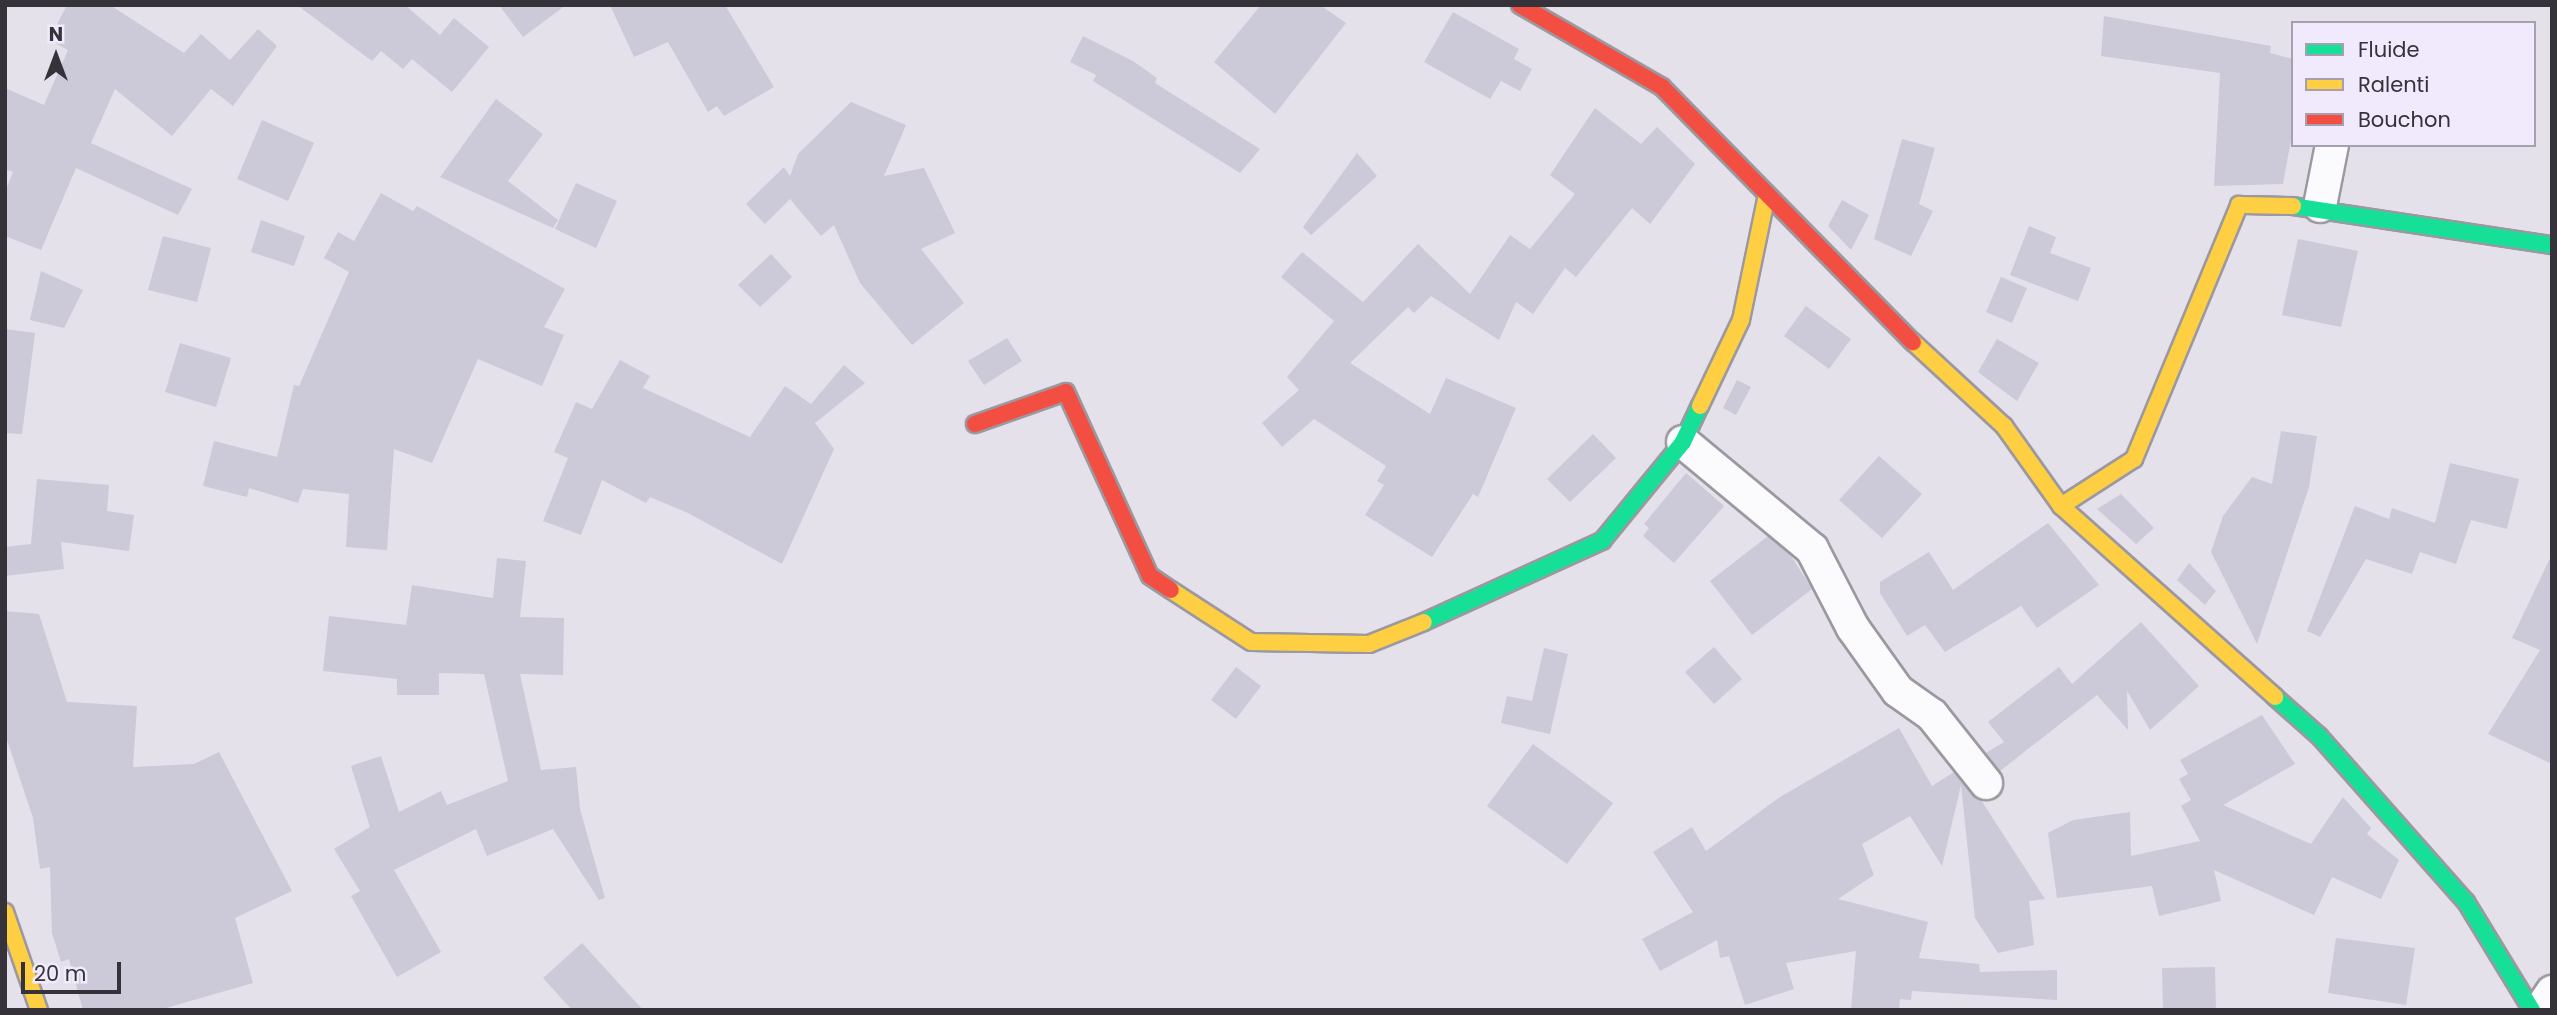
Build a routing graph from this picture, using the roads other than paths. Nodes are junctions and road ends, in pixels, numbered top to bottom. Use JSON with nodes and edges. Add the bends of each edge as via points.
{"nodes":[{"id":1,"x":1520,"y":5,"type":"edge"},
{"id":2,"x":2332,"y":147,"type":"edge"},
{"id":3,"x":1768,"y":195,"type":"junction"},
{"id":4,"x":2320,"y":206,"type":"junction"},
{"id":5,"x":2552,"y":245,"type":"edge"},
{"id":6,"x":975,"y":424,"type":"dead end"},
{"id":7,"x":1683,"y":442,"type":"junction"},
{"id":8,"x":2061,"y":506,"type":"junction"},
{"id":9,"x":1986,"y":783,"type":"dead end"},
{"id":10,"x":5,"y":912,"type":"edge"},
{"id":11,"x":2552,"y":992,"type":"edge"},
{"id":12,"x":39,"y":1010,"type":"edge"},
{"id":13,"x":2532,"y":1010,"type":"edge"},
{"id":14,"x":2540,"y":1010,"type":"edge"}],
"edges":[{"from":1,"to":3,"type":"street","via":[[1662,87]]},
{"from":2,"to":4,"type":"street"},
{"from":3,"to":7,"type":"street","via":[[1741,320]]},
{"from":3,"to":8,"type":"street","via":[[2004,426]]},
{"from":4,"to":5,"type":"street"},
{"from":4,"to":8,"type":"street","via":[[2239,205],[2134,459]]},
{"from":6,"to":7,"type":"street","via":[[1066,392],[1150,576],[1251,642],[1369,644],[1489,597],[1602,541]]},
{"from":7,"to":9,"type":"street","via":[[1812,549],[1853,628],[1898,691],[1932,715]]},
{"from":8,"to":13,"type":"street","via":[[2319,736],[2466,902]]},
{"from":10,"to":12,"type":"street"},
{"from":11,"to":14,"type":"street"}]}
